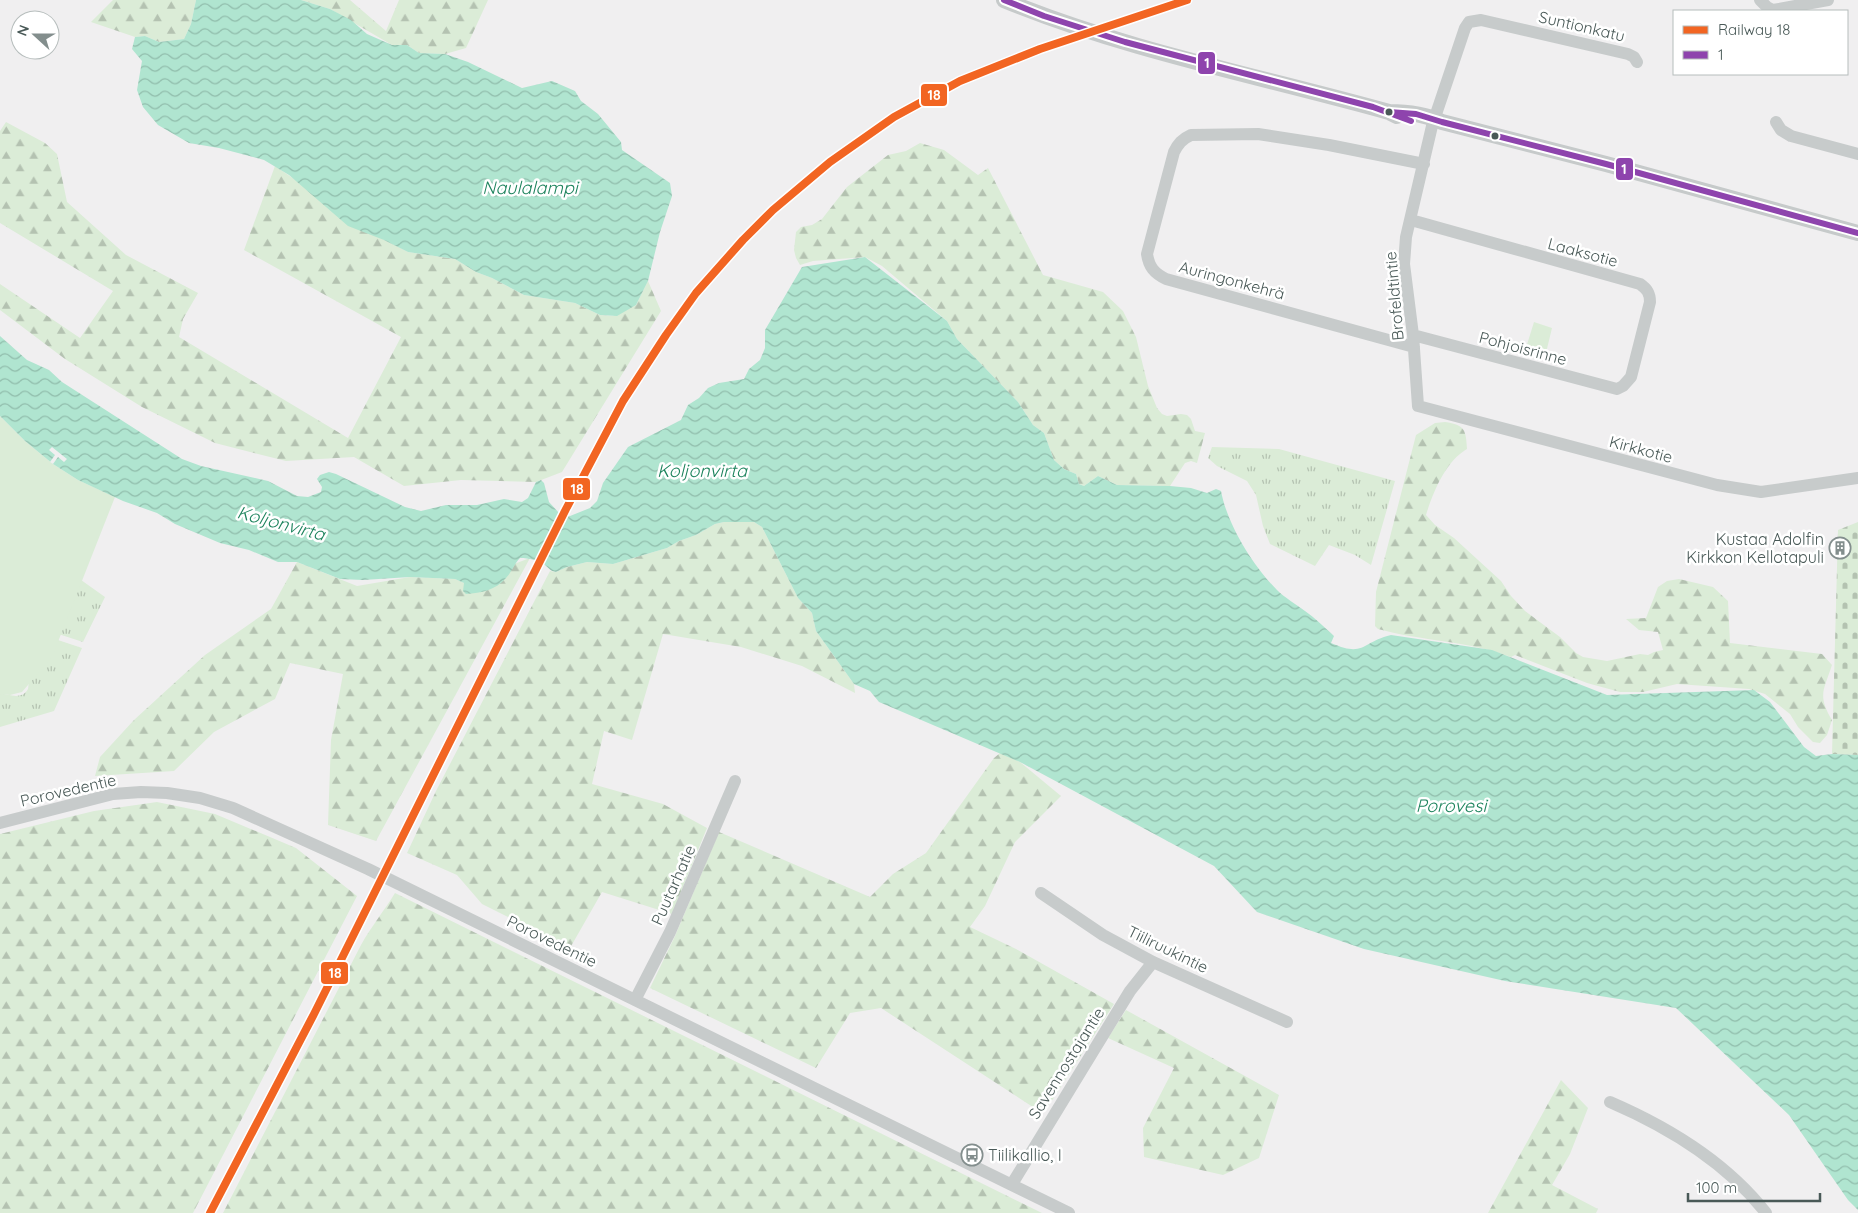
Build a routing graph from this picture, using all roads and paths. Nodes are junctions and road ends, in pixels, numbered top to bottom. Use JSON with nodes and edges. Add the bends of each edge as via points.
{"nodes":[{"id":1,"x":1004,"y":0,"type":"edge"},
{"id":2,"x":1760,"y":0,"type":"edge"},
{"id":3,"x":1828,"y":0,"type":"edge"},
{"id":4,"x":1637,"y":62,"type":"dead end"},
{"id":5,"x":1436,"y":122,"type":"junction"},
{"id":6,"x":1776,"y":122,"type":"dead end"},
{"id":7,"x":1858,"y":154,"type":"edge"},
{"id":8,"x":1425,"y":160,"type":"junction"},
{"id":9,"x":1411,"y":220,"type":"junction"},
{"id":10,"x":1858,"y":233,"type":"edge"},
{"id":11,"x":1414,"y":341,"type":"junction"},
{"id":12,"x":1623,"y":386,"type":"joint"},
{"id":13,"x":1418,"y":406,"type":"joint"},
{"id":14,"x":1858,"y":478,"type":"edge"},
{"id":15,"x":735,"y":781,"type":"dead end"},
{"id":16,"x":0,"y":822,"type":"edge"},
{"id":17,"x":1041,"y":893,"type":"dead end"},
{"id":18,"x":1153,"y":962,"type":"junction"},
{"id":19,"x":635,"y":1000,"type":"junction"},
{"id":20,"x":1287,"y":1022,"type":"dead end"},
{"id":21,"x":1610,"y":1102,"type":"dead end"},
{"id":22,"x":1012,"y":1184,"type":"junction"},
{"id":23,"x":1069,"y":1213,"type":"edge"},
{"id":24,"x":1766,"y":1213,"type":"edge"}],
"edges":[{"from":1,"to":5,"type":"main road","via":[[1121,42],[1389,112],[1408,112]]},
{"from":2,"to":3,"type":"street","via":[[1773,10]]},
{"from":4,"to":5,"type":"street","name":"Suntionkatu","via":[[1628,54],[1475,20],[1465,28]]},
{"from":5,"to":8,"type":"street","name":"Brofeldtintie","via":[[1435,145]]},
{"from":5,"to":10,"type":"main road","via":[[1606,164]]},
{"from":6,"to":7,"type":"street","via":[[1791,136]]},
{"from":8,"to":9,"type":"street","name":"Brofeldtintie"},
{"from":8,"to":11,"type":"street","name":"Auringonkehrä","via":[[1258,134],[1191,135],[1184,138],[1174,152],[1147,254],[1152,269],[1166,279]]},
{"from":9,"to":11,"type":"street","name":"Brofeldtintie","via":[[1404,253]]},
{"from":9,"to":12,"type":"street","name":"Laaksotie","via":[[1645,287],[1650,302],[1631,377]]},
{"from":11,"to":12,"type":"street","name":"Pohjoisrinne","via":[[1612,389]]},
{"from":11,"to":13,"type":"street","name":"Brofeldtintie"},
{"from":13,"to":14,"type":"street","name":"Kirkkotie","via":[[1745,491],[1761,492]]},
{"from":15,"to":19,"type":"street","name":"Puutarhatie","via":[[670,932]]},
{"from":16,"to":19,"type":"street","name":"Porovedentie","via":[[113,794],[167,793],[200,798],[233,808],[368,868]]},
{"from":17,"to":18,"type":"street","name":"Tiiliruukintie","via":[[1103,935]]},
{"from":18,"to":20,"type":"street","name":"Tiiliruukintie"},
{"from":18,"to":22,"type":"street","name":"Savennostajantie","via":[[1130,990]]},
{"from":19,"to":22,"type":"street","name":"Porovedentie"},
{"from":21,"to":24,"type":"street","via":[[1638,1114],[1690,1145],[1736,1180]]},
{"from":22,"to":23,"type":"street","name":"Porovedentie"}]}
